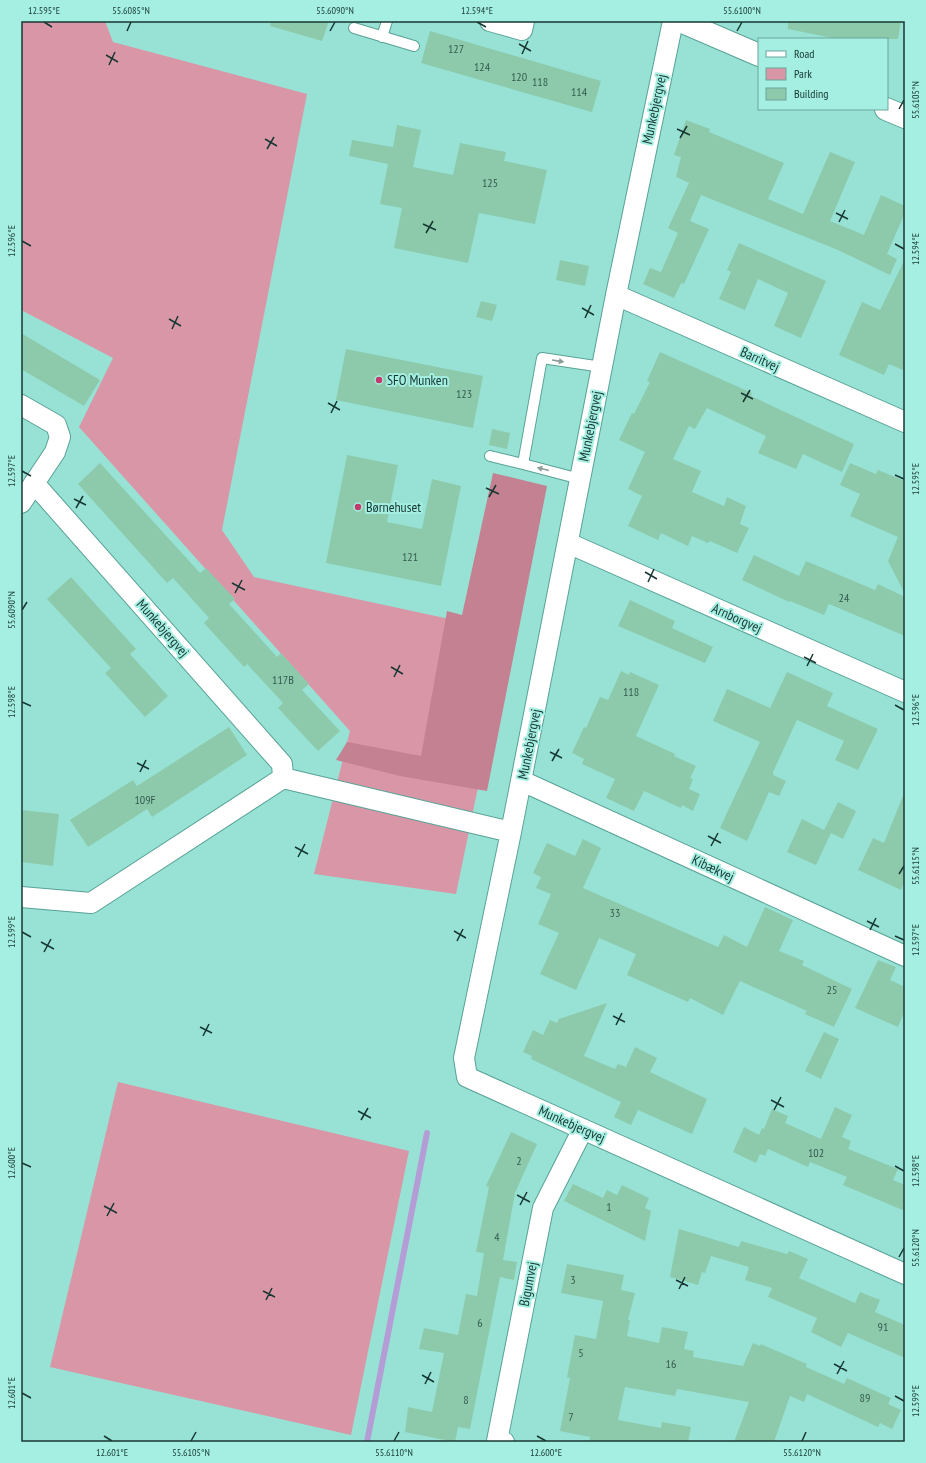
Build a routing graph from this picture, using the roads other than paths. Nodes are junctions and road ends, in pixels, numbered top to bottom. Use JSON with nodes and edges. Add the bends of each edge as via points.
{"nodes":[{"id":1,"x":387,"y":21,"type":"edge"},
{"id":2,"x":490,"y":21,"type":"edge"},
{"id":3,"x":524,"y":21,"type":"edge"},
{"id":4,"x":673,"y":21,"type":"edge"},
{"id":5,"x":680,"y":21,"type":"edge"},
{"id":6,"x":354,"y":28,"type":"dead end"},
{"id":7,"x":382,"y":37,"type":"junction"},
{"id":8,"x":414,"y":46,"type":"dead end"},
{"id":9,"x":758,"y":55,"type":"edge"},
{"id":10,"x":888,"y":110,"type":"edge"},
{"id":11,"x":905,"y":117,"type":"edge"},
{"id":12,"x":616,"y":295,"type":"junction"},
{"id":13,"x":602,"y":367,"type":"junction"},
{"id":14,"x":21,"y":405,"type":"edge"},
{"id":15,"x":905,"y":422,"type":"edge"},
{"id":16,"x":490,"y":456,"type":"dead end"},
{"id":17,"x":523,"y":464,"type":"junction"},
{"id":18,"x":580,"y":479,"type":"junction"},
{"id":19,"x":34,"y":483,"type":"junction"},
{"id":20,"x":21,"y":503,"type":"edge"},
{"id":21,"x":568,"y":543,"type":"junction"},
{"id":22,"x":905,"y":692,"type":"edge"},
{"id":23,"x":283,"y":778,"type":"junction"},
{"id":24,"x":522,"y":781,"type":"junction"},
{"id":25,"x":511,"y":832,"type":"junction"},
{"id":26,"x":21,"y":897,"type":"edge"},
{"id":27,"x":905,"y":956,"type":"edge"},
{"id":28,"x":583,"y":1129,"type":"junction"},
{"id":29,"x":905,"y":1274,"type":"edge"},
{"id":30,"x":504,"y":1442,"type":"edge"}],
"edges":[{"from":1,"to":7,"type":"lane"},
{"from":2,"to":3,"type":"street","via":[[522,30]]},
{"from":4,"to":12,"type":"street","name":"Munkebjergvej"},
{"from":5,"to":9,"type":"street"},
{"from":6,"to":7,"type":"lane"},
{"from":7,"to":8,"type":"lane"},
{"from":10,"to":11,"type":"street"},
{"from":12,"to":13,"type":"street","name":"Munkebjergvej"},
{"from":12,"to":15,"type":"street","name":"Barritvej"},
{"from":17,"to":13,"type":"lane","one_way":true,"via":[[542,358]]},
{"from":13,"to":18,"type":"street","name":"Munkebjergvej"},
{"from":14,"to":19,"type":"street","via":[[56,425],[60,437],[55,452]]},
{"from":16,"to":17,"type":"lane"},
{"from":18,"to":17,"type":"lane","one_way":true},
{"from":18,"to":21,"type":"street","name":"Munkebjergvej"},
{"from":19,"to":20,"type":"street"},
{"from":19,"to":23,"type":"street","name":"Munkebjergvej","via":[[282,764]]},
{"from":21,"to":22,"type":"street","name":"Arnborgvej"},
{"from":21,"to":24,"type":"street","name":"Munkebjergvej"},
{"from":23,"to":25,"type":"street"},
{"from":23,"to":26,"type":"street","via":[[91,903]]},
{"from":24,"to":25,"type":"street","name":"Munkebjergvej"},
{"from":24,"to":27,"type":"street","name":"Kibækvej"},
{"from":25,"to":28,"type":"street","name":"Munkebjergvej","via":[[464,1058],[466,1077]]},
{"from":28,"to":29,"type":"street","name":"Munkebjergvej"},
{"from":28,"to":30,"type":"street","name":"Bigumvej","via":[[543,1208],[497,1441]]}]}
